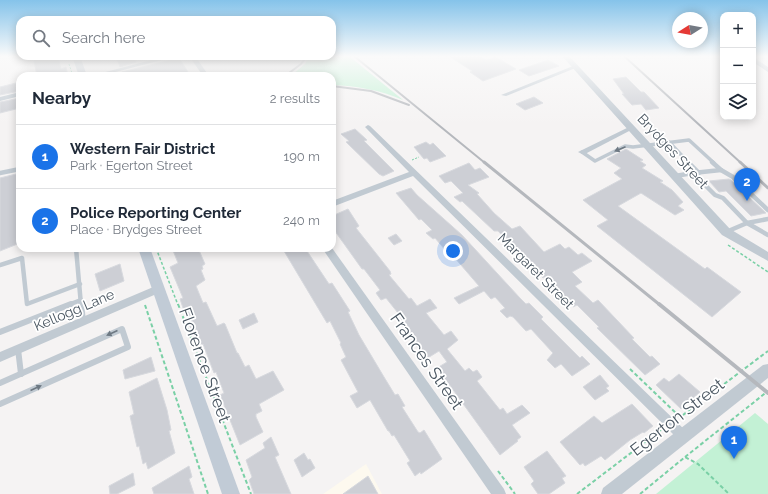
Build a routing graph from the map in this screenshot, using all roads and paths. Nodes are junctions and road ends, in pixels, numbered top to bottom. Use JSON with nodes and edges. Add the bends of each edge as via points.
{"nodes":[{"id":1,"x":543,"y":79,"type":"edge"},
{"id":2,"x":586,"y":79,"type":"edge"},
{"id":3,"x":504,"y":94,"type":"dead end"},
{"id":4,"x":16,"y":95,"type":"edge"},
{"id":5,"x":0,"y":99,"type":"edge"},
{"id":6,"x":368,"y":127,"type":"dead end"},
{"id":7,"x":631,"y":128,"type":"junction"},
{"id":8,"x":669,"y":142,"type":"junction"},
{"id":9,"x":647,"y":145,"type":"junction"},
{"id":10,"x":582,"y":152,"type":"joint"},
{"id":11,"x":16,"y":170,"type":"edge"},
{"id":12,"x":721,"y":170,"type":"junction"},
{"id":13,"x":414,"y":172,"type":"junction"},
{"id":14,"x":0,"y":173,"type":"edge"},
{"id":15,"x":693,"y":173,"type":"junction"},
{"id":16,"x":699,"y":173,"type":"junction"},
{"id":17,"x":675,"y":176,"type":"junction"},
{"id":18,"x":336,"y":202,"type":"edge"},
{"id":19,"x":768,"y":210,"type":"edge"},
{"id":20,"x":768,"y":219,"type":"edge"},
{"id":21,"x":747,"y":223,"type":"junction"},
{"id":22,"x":726,"y":232,"type":"junction"},
{"id":23,"x":768,"y":235,"type":"edge"},
{"id":24,"x":728,"y":245,"type":"dead end"},
{"id":25,"x":76,"y":252,"type":"edge"},
{"id":26,"x":145,"y":252,"type":"edge"},
{"id":27,"x":158,"y":252,"type":"edge"},
{"id":28,"x":330,"y":252,"type":"edge"},
{"id":29,"x":768,"y":257,"type":"edge"},
{"id":30,"x":0,"y":266,"type":"edge"},
{"id":31,"x":768,"y":272,"type":"edge"},
{"id":32,"x":80,"y":284,"type":"junction"},
{"id":33,"x":158,"y":289,"type":"junction"},
{"id":34,"x":81,"y":300,"type":"junction"},
{"id":35,"x":138,"y":308,"type":"dead end"},
{"id":36,"x":83,"y":321,"type":"junction"},
{"id":37,"x":0,"y":332,"type":"edge"},
{"id":38,"x":18,"y":349,"type":"junction"},
{"id":39,"x":768,"y":351,"type":"edge"},
{"id":40,"x":0,"y":357,"type":"edge"},
{"id":41,"x":627,"y":366,"type":"dead end"},
{"id":42,"x":768,"y":370,"type":"edge"},
{"id":43,"x":21,"y":374,"type":"junction"},
{"id":44,"x":0,"y":383,"type":"edge"},
{"id":45,"x":768,"y":391,"type":"edge"},
{"id":46,"x":0,"y":404,"type":"edge"},
{"id":47,"x":664,"y":427,"type":"dead end"},
{"id":48,"x":683,"y":436,"type":"junction"},
{"id":49,"x":685,"y":457,"type":"junction"},
{"id":50,"x":208,"y":494,"type":"edge"},
{"id":51,"x":231,"y":494,"type":"edge"},
{"id":52,"x":251,"y":494,"type":"edge"},
{"id":53,"x":499,"y":494,"type":"edge"},
{"id":54,"x":577,"y":494,"type":"edge"},
{"id":55,"x":609,"y":494,"type":"edge"},
{"id":56,"x":640,"y":494,"type":"edge"},
{"id":57,"x":729,"y":494,"type":"edge"}],
"edges":[{"from":1,"to":3,"type":"street"},
{"from":2,"to":7,"type":"street","name":"Brydges Street"},
{"from":4,"to":5,"type":"street"},
{"from":6,"to":13,"type":"street","name":"Margaret Street"},
{"from":7,"to":9,"type":"street","name":"Brydges Street"},
{"from":7,"to":10,"type":"street"},
{"from":8,"to":9,"type":"lane"},
{"from":8,"to":12,"type":"lane","via":[[689,140]]},
{"from":8,"to":16,"type":"lane"},
{"from":9,"to":10,"type":"lane","one_way":true,"via":[[625,146],[595,161]]},
{"from":9,"to":17,"type":"street","name":"Brydges Street"},
{"from":11,"to":14,"type":"lane"},
{"from":12,"to":16,"type":"lane"},
{"from":12,"to":19,"type":"lane","via":[[733,177]]},
{"from":13,"to":18,"type":"street"},
{"from":13,"to":48,"type":"street","name":"Margaret Street"},
{"from":15,"to":16,"type":"lane"},
{"from":15,"to":17,"type":"lane"},
{"from":15,"to":21,"type":"lane","via":[[715,195],[723,198]]},
{"from":17,"to":22,"type":"street","name":"Brydges Street"},
{"from":20,"to":21,"type":"lane"},
{"from":21,"to":22,"type":"lane"},
{"from":21,"to":23,"type":"lane"},
{"from":22,"to":29,"type":"street","name":"Brydges Street"},
{"from":24,"to":31,"type":"path"},
{"from":25,"to":32,"type":"lane"},
{"from":26,"to":33,"type":"main road","name":"Florence Street"},
{"from":27,"to":52,"type":"path"},
{"from":28,"to":53,"type":"street","name":"Frances Street"},
{"from":30,"to":32,"type":"lane","via":[[22,258],[27,304]]},
{"from":32,"to":34,"type":"lane"},
{"from":33,"to":36,"type":"street","name":"Kellogg Lane"},
{"from":33,"to":51,"type":"main road","name":"Florence Street"},
{"from":34,"to":36,"type":"lane"},
{"from":34,"to":37,"type":"lane"},
{"from":35,"to":50,"type":"path","via":[[146,305]]},
{"from":36,"to":38,"type":"street","name":"Kellogg Lane"},
{"from":38,"to":40,"type":"street","name":"Kellogg Lane"},
{"from":38,"to":43,"type":"lane"},
{"from":39,"to":41,"type":"path","via":[[679,416]]},
{"from":42,"to":48,"type":"street","name":"Egerton Street"},
{"from":43,"to":44,"type":"lane"},
{"from":46,"to":43,"type":"lane","one_way":true,"via":[[128,347],[122,329]]},
{"from":45,"to":49,"type":"path"},
{"from":47,"to":54,"type":"path"},
{"from":48,"to":55,"type":"street","name":"Egerton Street"},
{"from":49,"to":56,"type":"path"},
{"from":49,"to":57,"type":"path","via":[[698,464]]}]}
